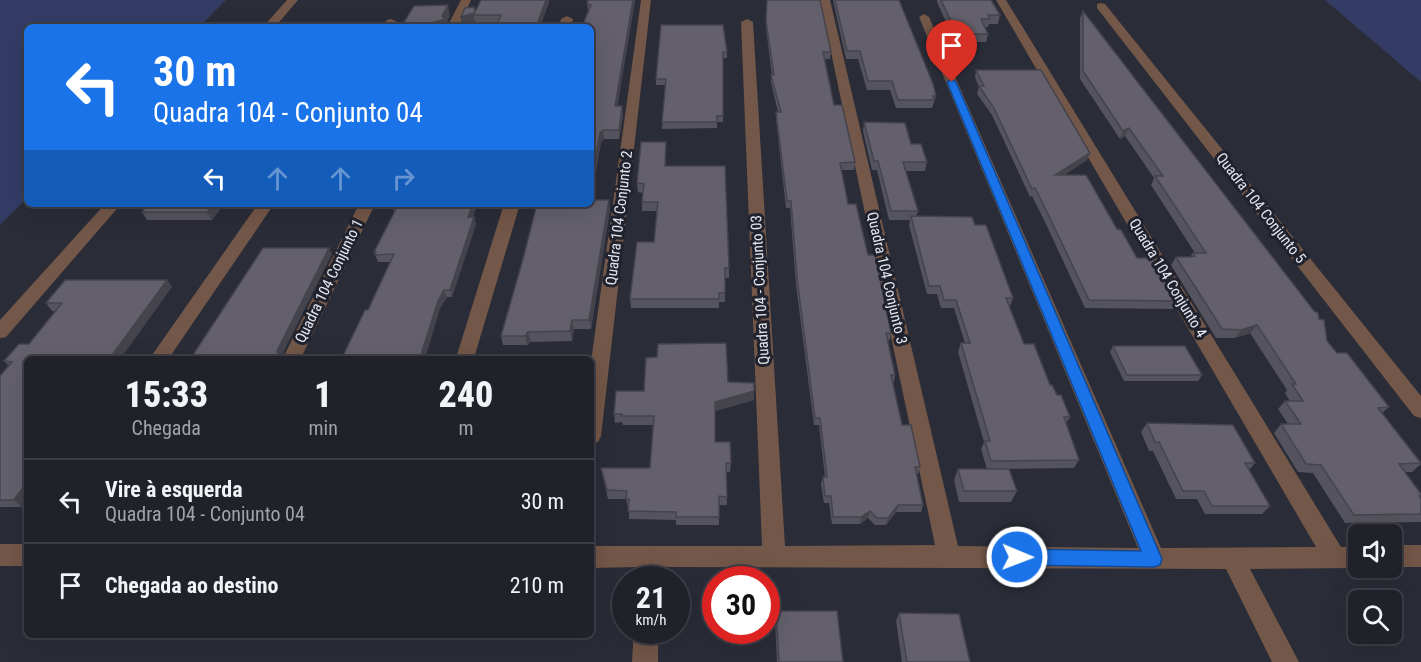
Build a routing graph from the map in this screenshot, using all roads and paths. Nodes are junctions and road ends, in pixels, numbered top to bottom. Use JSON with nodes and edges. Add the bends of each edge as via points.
{"nodes":[{"id":1,"x":292,"y":0,"type":"edge"},
{"id":2,"x":466,"y":0,"type":"edge"},
{"id":3,"x":646,"y":0,"type":"edge"},
{"id":4,"x":825,"y":0,"type":"edge"},
{"id":5,"x":1001,"y":0,"type":"edge"},
{"id":6,"x":1101,"y":6,"type":"dead end"},
{"id":7,"x":924,"y":17,"type":"dead end"},
{"id":8,"x":747,"y":22,"type":"dead end"},
{"id":9,"x":272,"y":24,"type":"edge"},
{"id":10,"x":454,"y":24,"type":"edge"},
{"id":11,"x":110,"y":207,"type":"edge"},
{"id":12,"x":264,"y":207,"type":"edge"},
{"id":13,"x":366,"y":207,"type":"edge"},
{"id":14,"x":511,"y":207,"type":"edge"},
{"id":15,"x":0,"y":332,"type":"edge"},
{"id":16,"x":160,"y":356,"type":"edge"},
{"id":17,"x":293,"y":356,"type":"edge"},
{"id":18,"x":466,"y":356,"type":"edge"},
{"id":19,"x":1421,"y":410,"type":"edge"},
{"id":20,"x":594,"y":412,"type":"edge"},
{"id":21,"x":24,"y":553,"type":"edge"},
{"id":22,"x":0,"y":555,"type":"edge"},
{"id":23,"x":949,"y":556,"type":"junction"},
{"id":24,"x":1402,"y":556,"type":"edge"},
{"id":25,"x":1421,"y":556,"type":"edge"},
{"id":26,"x":1335,"y":557,"type":"junction"},
{"id":27,"x":1348,"y":557,"type":"edge"},
{"id":28,"x":594,"y":558,"type":"edge"},
{"id":29,"x":774,"y":558,"type":"junction"},
{"id":30,"x":1232,"y":558,"type":"junction"},
{"id":31,"x":1154,"y":559,"type":"junction"},
{"id":32,"x":638,"y":566,"type":"edge"},
{"id":33,"x":673,"y":566,"type":"edge"},
{"id":34,"x":646,"y":644,"type":"edge"},
{"id":35,"x":645,"y":662,"type":"edge"},
{"id":36,"x":1286,"y":662,"type":"edge"}],
"edges":[{"from":1,"to":9,"type":"street"},
{"from":2,"to":10,"type":"street"},
{"from":3,"to":20,"type":"street","name":"Quadra 104 Conjunto 2"},
{"from":4,"to":23,"type":"street","name":"Quadra 104 Conjunto 3"},
{"from":5,"to":26,"type":"street","name":"Quadra 104 Conjunto 4"},
{"from":6,"to":19,"type":"street","name":"Quadra 104 Conjunto 5"},
{"from":7,"to":31,"type":"street"},
{"from":8,"to":29,"type":"street","name":"Quadra 104 - Conjunto 03"},
{"from":11,"to":15,"type":"street"},
{"from":12,"to":16,"type":"street"},
{"from":13,"to":17,"type":"street","name":"Quadra 104 Conjunto 1"},
{"from":14,"to":18,"type":"street"},
{"from":21,"to":22,"type":"street"},
{"from":23,"to":29,"type":"street"},
{"from":23,"to":31,"type":"street"},
{"from":24,"to":25,"type":"street"},
{"from":26,"to":27,"type":"street"},
{"from":26,"to":30,"type":"street"},
{"from":28,"to":32,"type":"street"},
{"from":29,"to":33,"type":"street"},
{"from":30,"to":31,"type":"street"},
{"from":30,"to":36,"type":"street"},
{"from":34,"to":35,"type":"street"}]}
